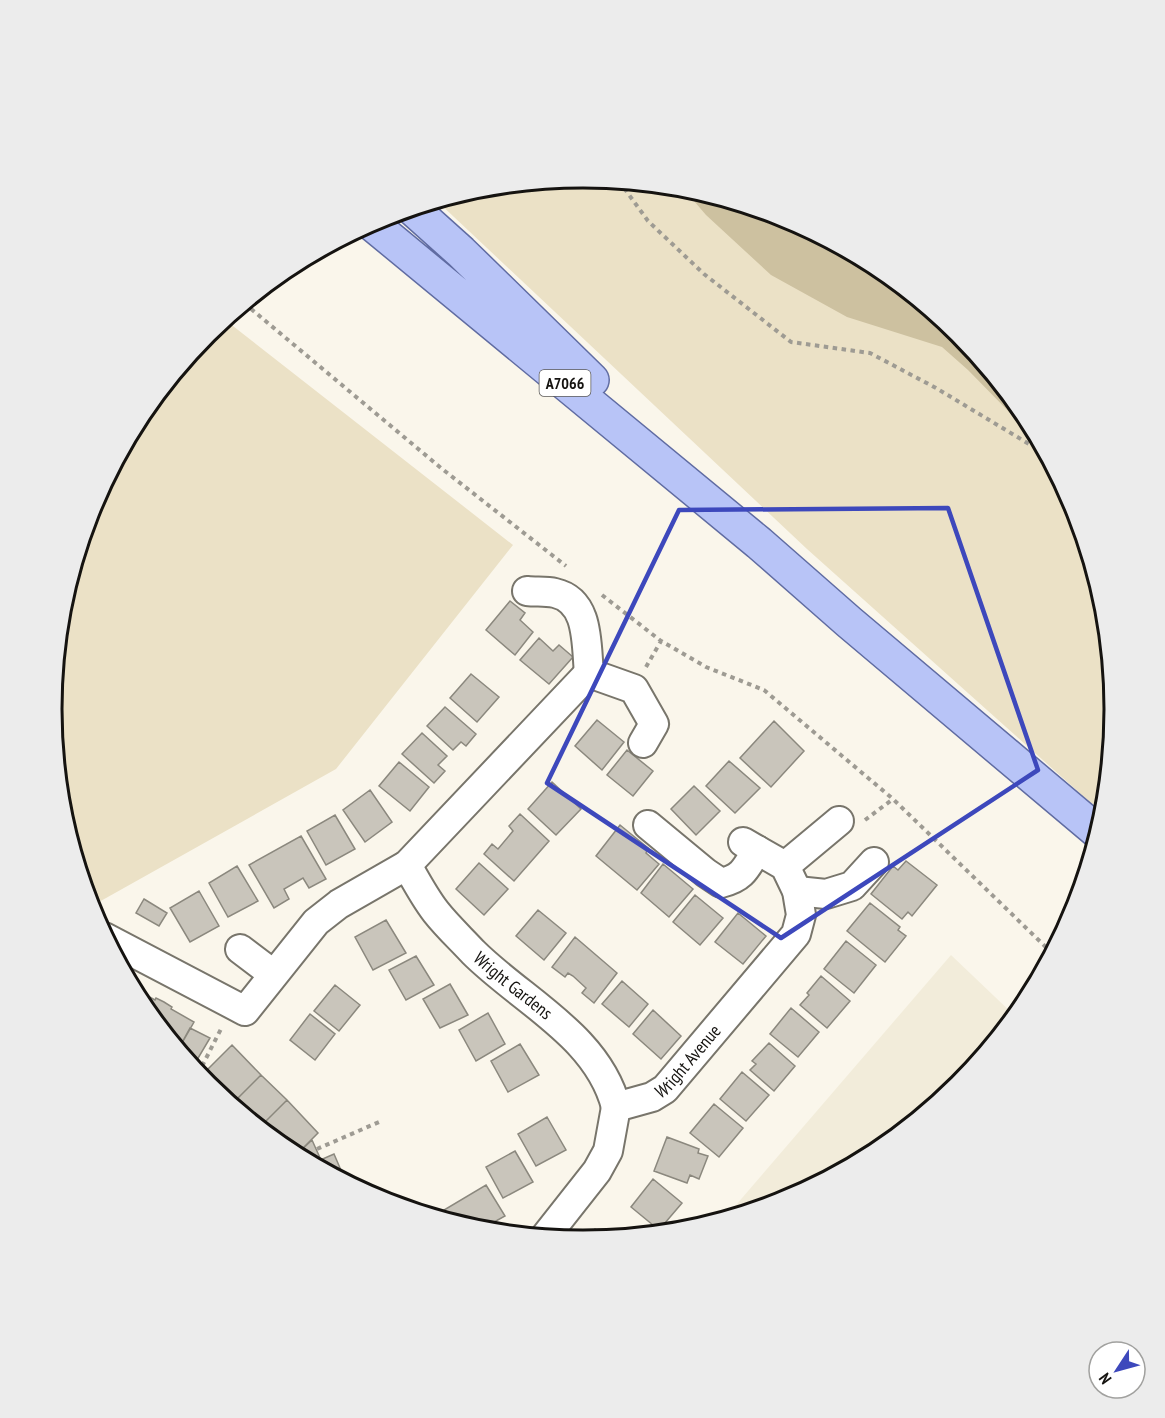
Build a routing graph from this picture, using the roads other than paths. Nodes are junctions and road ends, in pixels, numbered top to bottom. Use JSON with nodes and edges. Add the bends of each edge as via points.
{"nodes":[{"id":1,"x":419,"y":215,"type":"edge"},
{"id":2,"x":379,"y":230,"type":"edge"},
{"id":3,"x":759,"y":543,"type":"junction"},
{"id":4,"x":527,"y":591,"type":"dead end"},
{"id":5,"x":589,"y":673,"type":"junction"},
{"id":6,"x":642,"y":743,"type":"dead end"},
{"id":7,"x":839,"y":821,"type":"dead end"},
{"id":8,"x":648,"y":825,"type":"dead end"},
{"id":9,"x":1090,"y":825,"type":"edge"},
{"id":10,"x":874,"y":862,"type":"dead end"},
{"id":11,"x":407,"y":865,"type":"junction"},
{"id":12,"x":791,"y":878,"type":"junction"},
{"id":13,"x":118,"y":944,"type":"edge"},
{"id":14,"x":240,"y":949,"type":"dead end"},
{"id":15,"x":273,"y":974,"type":"junction"},
{"id":16,"x":616,"y":1107,"type":"junction"},
{"id":17,"x":551,"y":1229,"type":"edge"}],
"edges":[{"from":1,"to":3,"type":"main road","number":"A7066"},
{"from":2,"to":3,"type":"main road","number":"A7066"},
{"from":3,"to":9,"type":"main road","number":"A7066"},
{"from":4,"to":5,"type":"street","via":[[556,594],[573,602],[584,619]]},
{"from":5,"to":6,"type":"street","via":[[634,689],[654,724]]},
{"from":5,"to":11,"type":"street"},
{"from":7,"to":12,"type":"street"},
{"from":8,"to":12,"type":"street","via":[[721,883],[735,880],[745,871],[750,846]]},
{"from":10,"to":12,"type":"street","via":[[852,886],[826,894]]},
{"from":11,"to":15,"type":"street","via":[[315,922]]},
{"from":11,"to":16,"type":"street","name":"Wright Gardens","via":[[435,911],[475,954],[586,1048]]},
{"from":12,"to":16,"type":"street","name":"Wright Avenue","via":[[801,915],[796,934],[665,1089],[652,1097]]},
{"from":13,"to":15,"type":"street","via":[[245,1011]]},
{"from":14,"to":15,"type":"street"},
{"from":16,"to":17,"type":"street","via":[[608,1151]]}]}
